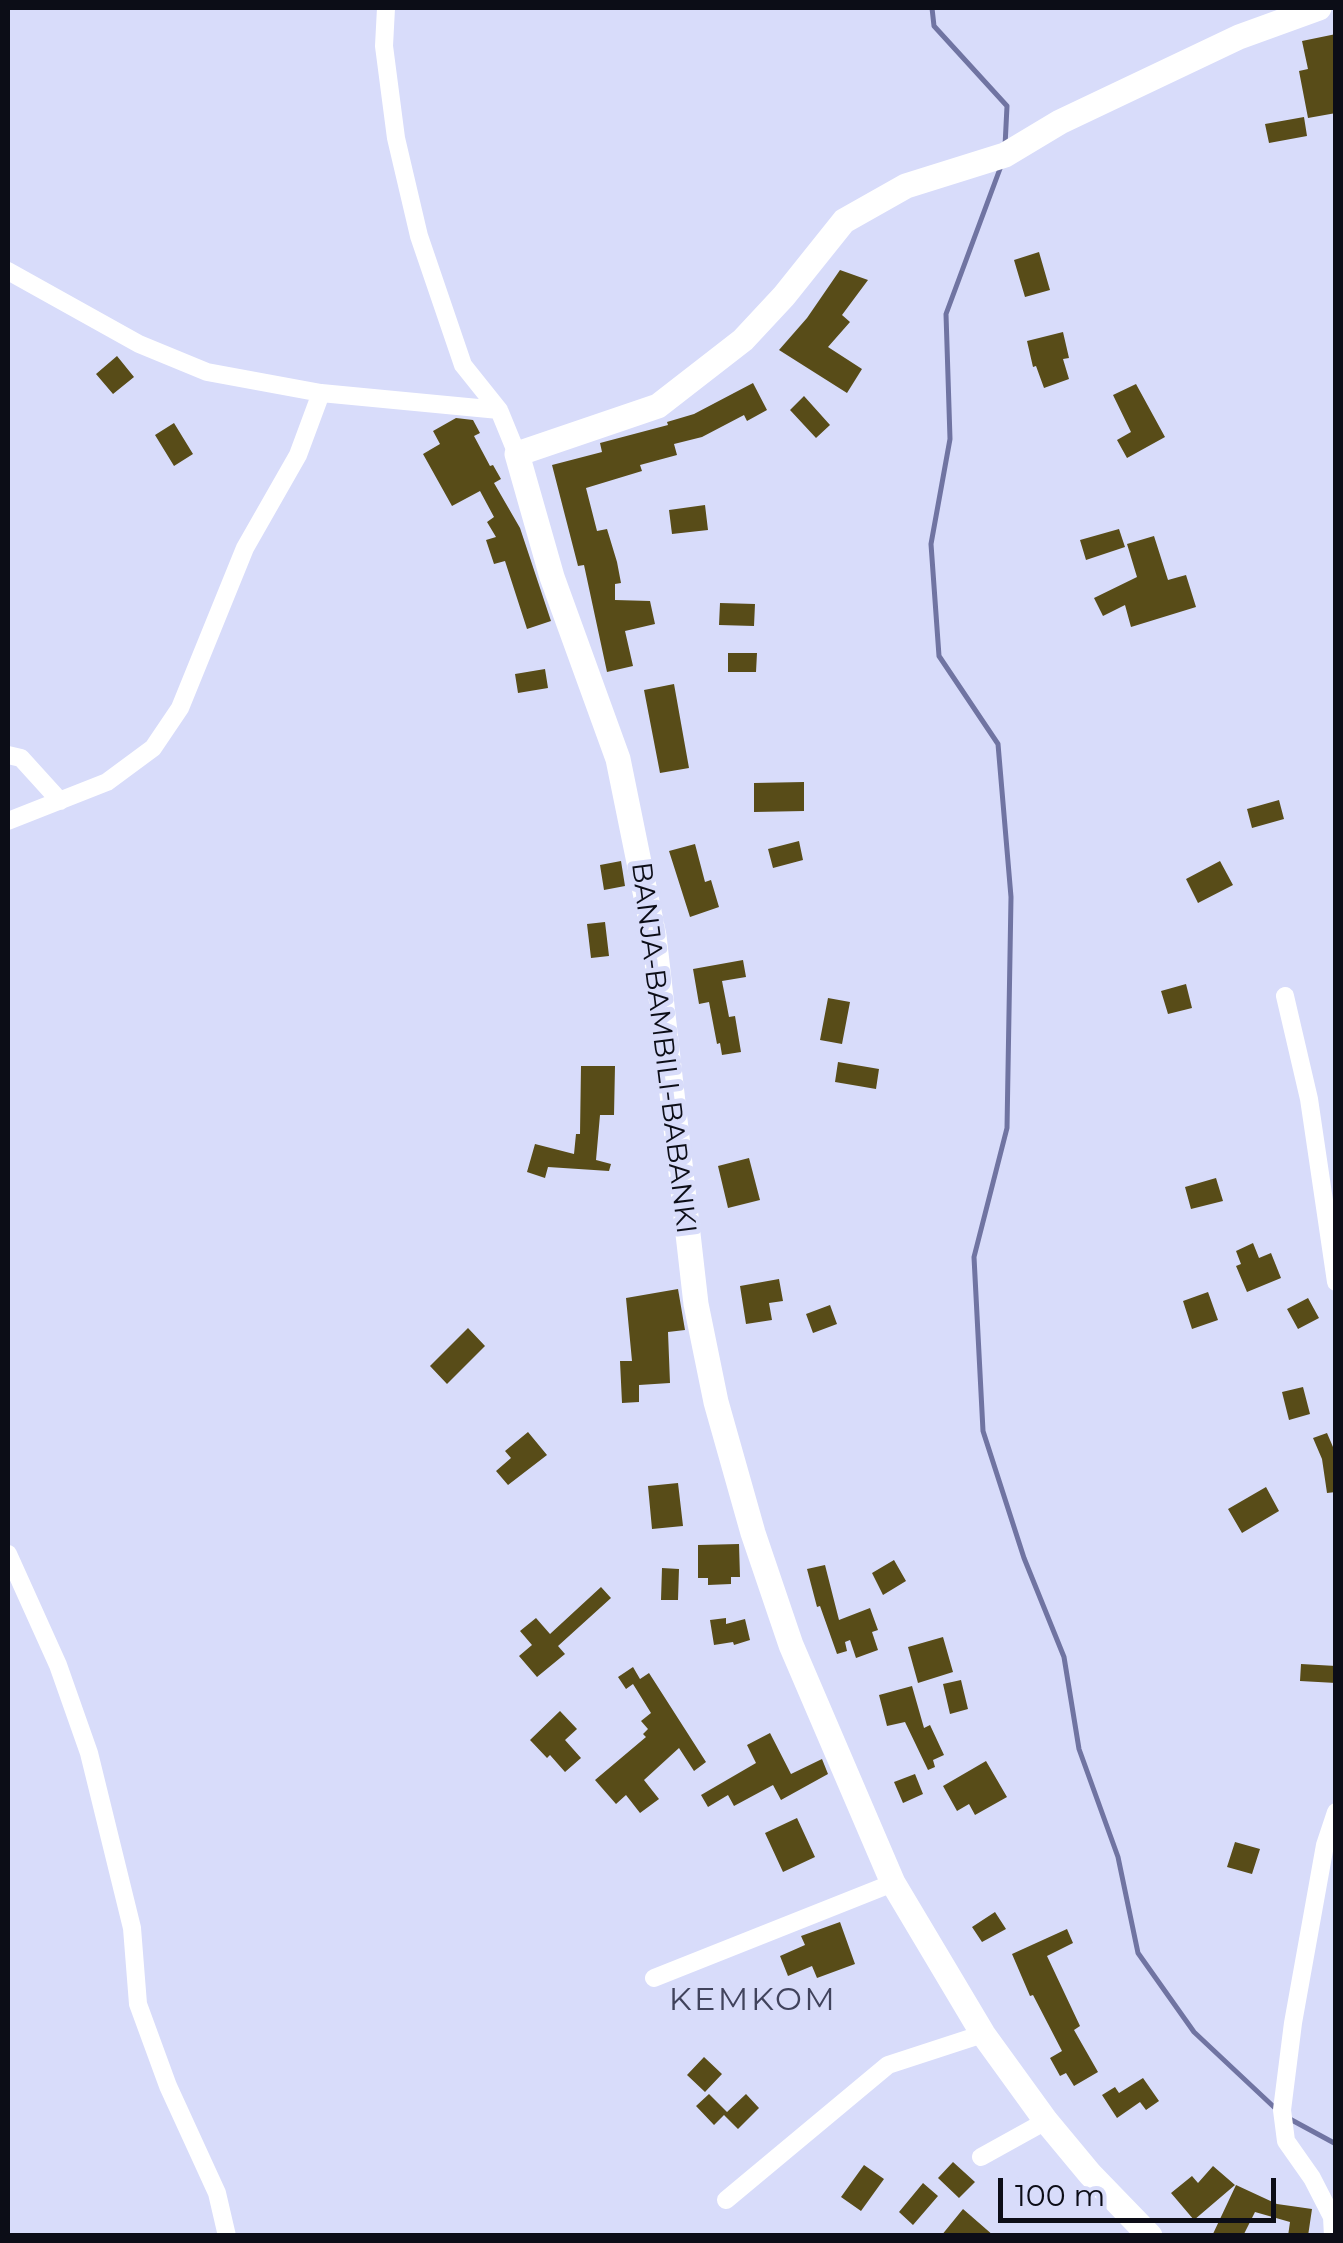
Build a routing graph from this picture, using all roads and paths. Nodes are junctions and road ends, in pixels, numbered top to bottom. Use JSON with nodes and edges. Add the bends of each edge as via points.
{"nodes":[{"id":1,"x":384,"y":8,"type":"edge"},
{"id":2,"x":1319,"y":8,"type":"edge"},
{"id":3,"x":8,"y":270,"type":"edge"},
{"id":4,"x":321,"y":393,"type":"junction"},
{"id":5,"x":499,"y":410,"type":"junction"},
{"id":6,"x":518,"y":454,"type":"junction"},
{"id":7,"x":8,"y":755,"type":"edge"},
{"id":8,"x":60,"y":801,"type":"junction"},
{"id":9,"x":8,"y":821,"type":"edge"},
{"id":10,"x":1284,"y":996,"type":"dead end"},
{"id":11,"x":1336,"y":1282,"type":"edge"},
{"id":12,"x":8,"y":1554,"type":"edge"},
{"id":13,"x":1336,"y":1812,"type":"edge"},
{"id":14,"x":893,"y":1883,"type":"junction"},
{"id":15,"x":654,"y":1978,"type":"dead end"},
{"id":16,"x":983,"y":2034,"type":"junction"},
{"id":17,"x":1046,"y":2121,"type":"junction"},
{"id":18,"x":982,"y":2158,"type":"dead end"},
{"id":19,"x":726,"y":2200,"type":"dead end"},
{"id":20,"x":227,"y":2236,"type":"edge"},
{"id":21,"x":1150,"y":2236,"type":"edge"},
{"id":22,"x":1333,"y":2236,"type":"edge"}],
"edges":[{"from":1,"to":5,"type":"street","via":[[396,138],[419,236],[463,366]]},
{"from":2,"to":6,"type":"street","via":[[1240,37],[1004,155],[906,186],[844,221],[743,340],[658,406]]},
{"from":3,"to":4,"type":"street","via":[[139,344],[206,372]]},
{"from":4,"to":5,"type":"street"},
{"from":4,"to":8,"type":"street","via":[[298,455],[245,548],[180,708],[154,748],[107,782]]},
{"from":5,"to":6,"type":"street"},
{"from":6,"to":14,"type":"street","name":"BANJA-BAMBILI-BABANKI","via":[[626,794],[654,936],[696,1304],[716,1402],[791,1645]]},
{"from":7,"to":8,"type":"street","via":[[21,758]]},
{"from":8,"to":9,"type":"street"},
{"from":10,"to":11,"type":"street","via":[[1309,1099]]},
{"from":12,"to":20,"type":"street","via":[[89,1753],[132,1928],[138,2004],[217,2194]]},
{"from":13,"to":22,"type":"street","via":[[1282,2110],[1286,2141],[1332,2217]]},
{"from":14,"to":15,"type":"street"},
{"from":14,"to":16,"type":"street","name":"BANJA-BAMBILI-BABANKI"},
{"from":16,"to":17,"type":"street","name":"BANJA-BAMBILI-BABANKI"},
{"from":16,"to":19,"type":"street","via":[[888,2065]]},
{"from":17,"to":18,"type":"street"},
{"from":17,"to":21,"type":"street","name":"BANJA-BAMBILI-BABANKI"}]}
